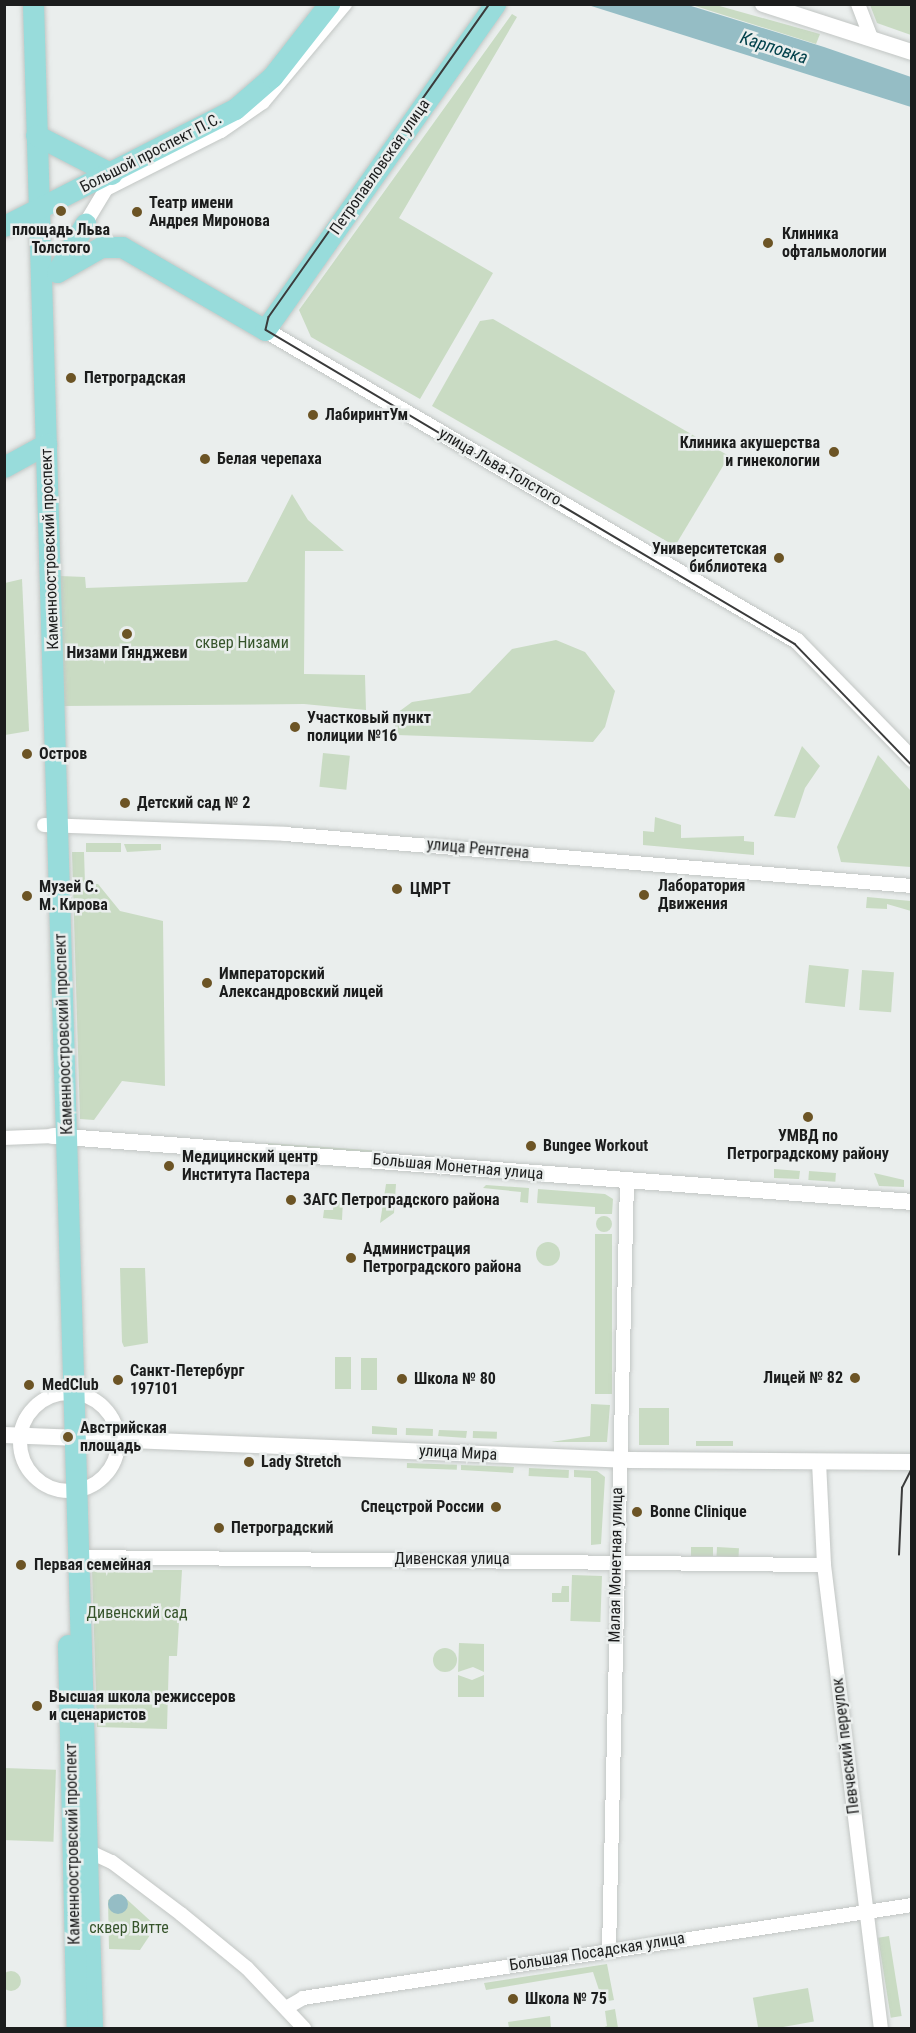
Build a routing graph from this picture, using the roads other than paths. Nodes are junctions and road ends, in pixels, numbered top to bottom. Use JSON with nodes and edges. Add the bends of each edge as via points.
{"nodes":[{"id":1,"x":20,"y":4,"type":"edge"},
{"id":2,"x":33,"y":4,"type":"edge"},
{"id":3,"x":329,"y":4,"type":"edge"},
{"id":4,"x":345,"y":4,"type":"edge"},
{"id":5,"x":495,"y":4,"type":"edge"},
{"id":6,"x":763,"y":4,"type":"edge"},
{"id":7,"x":858,"y":4,"type":"edge"},
{"id":8,"x":793,"y":8,"type":"edge"},
{"id":9,"x":872,"y":38,"type":"junction"},
{"id":10,"x":912,"y":52,"type":"edge"},
{"id":11,"x":36,"y":135,"type":"junction"},
{"id":12,"x":112,"y":174,"type":"junction"},
{"id":13,"x":61,"y":198,"type":"junction"},
{"id":14,"x":33,"y":212,"type":"junction"},
{"id":15,"x":4,"y":226,"type":"edge"},
{"id":16,"x":83,"y":227,"type":"junction"},
{"id":17,"x":57,"y":272,"type":"junction"},
{"id":18,"x":42,"y":298,"type":"junction"},
{"id":19,"x":265,"y":330,"type":"junction"},
{"id":20,"x":39,"y":448,"type":"junction"},
{"id":21,"x":4,"y":467,"type":"edge"},
{"id":22,"x":912,"y":759,"type":"edge"},
{"id":23,"x":51,"y":825,"type":"junction"},
{"id":24,"x":912,"y":886,"type":"edge"},
{"id":25,"x":60,"y":1136,"type":"junction"},
{"id":26,"x":4,"y":1138,"type":"edge"},
{"id":27,"x":627,"y":1180,"type":"junction"},
{"id":28,"x":912,"y":1202,"type":"edge"},
{"id":29,"x":68,"y":1394,"type":"junction"},
{"id":30,"x":10,"y":1435,"type":"edge"},
{"id":31,"x":69,"y":1436,"type":"junction"},
{"id":32,"x":120,"y":1438,"type":"junction"},
{"id":33,"x":619,"y":1460,"type":"junction"},
{"id":34,"x":819,"y":1462,"type":"junction"},
{"id":35,"x":912,"y":1462,"type":"edge"},
{"id":36,"x":71,"y":1493,"type":"junction"},
{"id":37,"x":80,"y":1557,"type":"junction"},
{"id":38,"x":616,"y":1561,"type":"junction"},
{"id":39,"x":824,"y":1565,"type":"junction"},
{"id":40,"x":87,"y":1851,"type":"junction"},
{"id":41,"x":912,"y":1905,"type":"edge"},
{"id":42,"x":864,"y":1911,"type":"junction"},
{"id":43,"x":609,"y":1950,"type":"junction"},
{"id":44,"x":286,"y":2008,"type":"junction"},
{"id":45,"x":77,"y":2028,"type":"edge"},
{"id":46,"x":93,"y":2028,"type":"edge"},
{"id":47,"x":304,"y":2028,"type":"edge"},
{"id":48,"x":881,"y":2028,"type":"edge"}],
"edges":[{"from":1,"to":14,"type":"main road","name":"Каменноостровский проспект"},
{"from":2,"to":11,"type":"main road","name":"Каменноостровский проспект"},
{"from":3,"to":12,"type":"main road","name":"Большой проспект П.С.","via":[[256,94],[211,124]]},
{"from":4,"to":16,"type":"street","name":"Большой проспект П.С.","via":[[263,102],[221,131],[106,189]]},
{"from":5,"to":19,"type":"main road","name":"Петропавловская улица"},
{"from":6,"to":8,"type":"street"},
{"from":7,"to":9,"type":"street"},
{"from":8,"to":9,"type":"street"},
{"from":9,"to":10,"type":"street"},
{"from":11,"to":12,"type":"main road"},
{"from":11,"to":14,"type":"main road","name":"Каменноостровский проспект"},
{"from":12,"to":13,"type":"main road","name":"Большой проспект П.С."},
{"from":13,"to":14,"type":"main road","name":"Большой проспект П.С."},
{"from":13,"to":16,"type":"main road","via":[[80,209]]},
{"from":14,"to":15,"type":"main road","name":"Большой проспект П.С."},
{"from":14,"to":18,"type":"main road","name":"Каменноостровский проспект"},
{"from":14,"to":20,"type":"main road","name":"Каменноостровский проспект"},
{"from":16,"to":17,"type":"main road"},
{"from":17,"to":18,"type":"main road"},
{"from":17,"to":19,"type":"main road","name":"улица Льва Толстого","via":[[108,245],[132,251]]},
{"from":18,"to":20,"type":"main road","name":"Каменноостровский проспект"},
{"from":19,"to":22,"type":"street","name":"улица Льва Толстого","via":[[797,641]]},
{"from":20,"to":21,"type":"main road"},
{"from":20,"to":23,"type":"main road","name":"Каменноостровский проспект"},
{"from":23,"to":24,"type":"street","name":"улица Рентгена","via":[[285,834]]},
{"from":23,"to":25,"type":"main road","name":"Каменноостровский проспект"},
{"from":25,"to":26,"type":"street","name":"Большая Монетная улица"},
{"from":25,"to":27,"type":"street","name":"Большая Монетная улица"},
{"from":25,"to":29,"type":"main road","name":"Каменноостровский проспект"},
{"from":27,"to":28,"type":"street","name":"Большая Монетная улица"},
{"from":27,"to":33,"type":"street","name":"Малая Монетная улица"},
{"from":29,"to":30,"type":"street","via":[[45,1400]]},
{"from":29,"to":31,"type":"main road","name":"Каменноостровский проспект"},
{"from":29,"to":32,"type":"street","via":[[101,1405],[114,1418]]},
{"from":30,"to":31,"type":"street","name":"улица Мира"},
{"from":30,"to":36,"type":"street","via":[[48,1487]]},
{"from":31,"to":32,"type":"street","name":"улица Мира"},
{"from":31,"to":36,"type":"main road","name":"Каменноостровский проспект"},
{"from":32,"to":33,"type":"street","name":"улица Мира"},
{"from":32,"to":36,"type":"street","via":[[116,1456],[94,1486]]},
{"from":33,"to":34,"type":"street","name":"улица Мира"},
{"from":33,"to":38,"type":"street","name":"Малая Монетная улица"},
{"from":34,"to":35,"type":"street","name":"улица Мира"},
{"from":34,"to":39,"type":"street","name":"Певческий переулок"},
{"from":36,"to":37,"type":"main road","name":"Каменноостровский проспект"},
{"from":36,"to":45,"type":"main road","name":"Каменноостровский проспект"},
{"from":37,"to":38,"type":"street","name":"Дивенская улица"},
{"from":37,"to":40,"type":"main road","name":"Каменноостровский проспект"},
{"from":38,"to":39,"type":"street","name":"Дивенская улица"},
{"from":38,"to":43,"type":"street","name":"Малая Монетная улица"},
{"from":39,"to":42,"type":"street","name":"Певческий переулок"},
{"from":40,"to":44,"type":"street","via":[[112,1862],[181,1914]]},
{"from":40,"to":46,"type":"main road","name":"Каменноостровский проспект"},
{"from":41,"to":42,"type":"street","name":"Большая Посадская улица"},
{"from":42,"to":43,"type":"street","name":"Большая Посадская улица"},
{"from":42,"to":48,"type":"street","name":"Певческий переулок"},
{"from":43,"to":44,"type":"street","name":"Большая Посадская улица","via":[[303,1998]]},
{"from":44,"to":47,"type":"street"}]}
